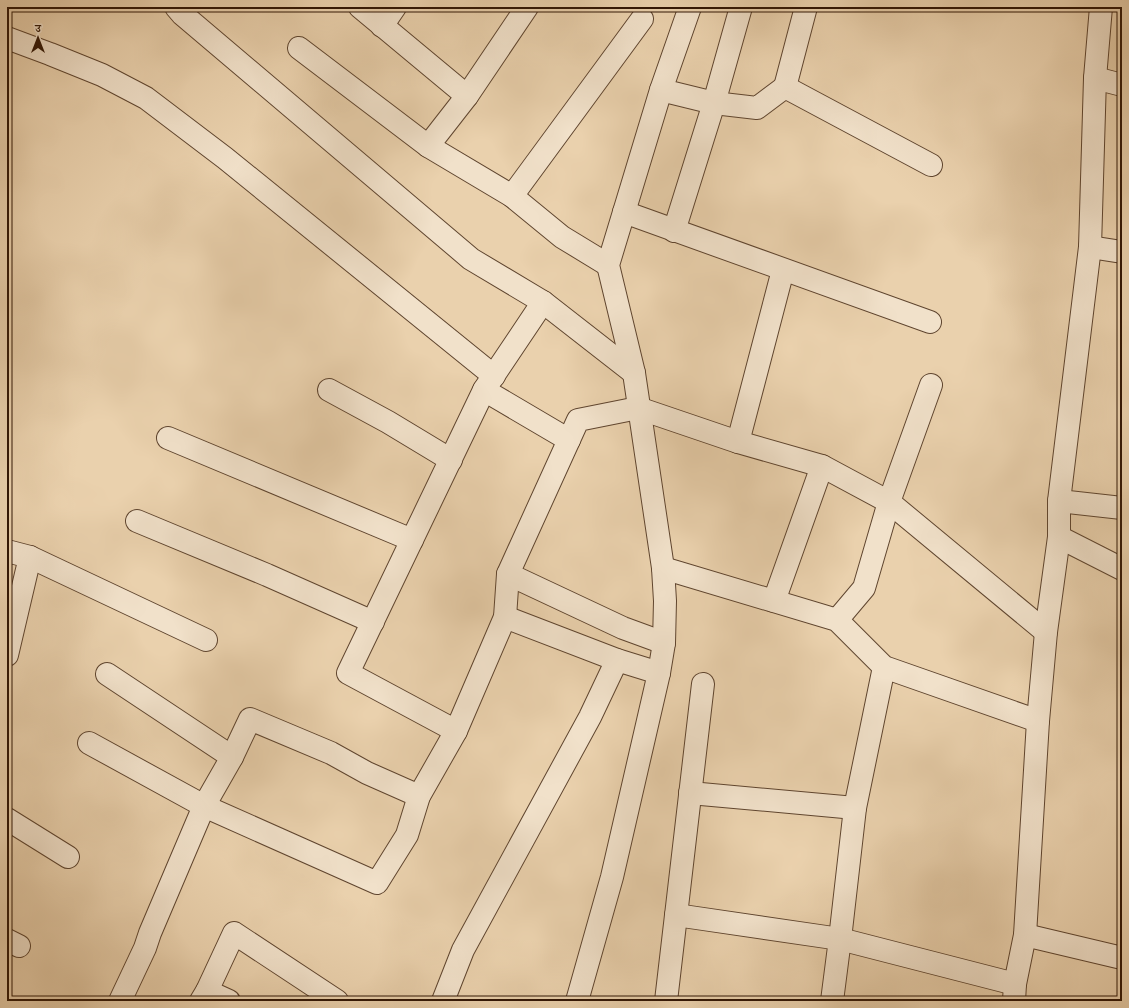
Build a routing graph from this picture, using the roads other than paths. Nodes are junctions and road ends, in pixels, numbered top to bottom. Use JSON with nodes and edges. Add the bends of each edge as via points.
{"nodes":[{"id":1,"x":360,"y":7,"type":"edge"},
{"id":2,"x":395,"y":7,"type":"edge"},
{"id":3,"x":527,"y":7,"type":"edge"},
{"id":4,"x":690,"y":7,"type":"edge"},
{"id":5,"x":741,"y":7,"type":"edge"},
{"id":6,"x":806,"y":7,"type":"edge"},
{"id":7,"x":1101,"y":7,"type":"edge"},
{"id":8,"x":182,"y":9,"type":"edge"},
{"id":9,"x":642,"y":19,"type":"dead end"},
{"id":10,"x":382,"y":26,"type":"junction"},
{"id":11,"x":7,"y":38,"type":"edge"},
{"id":12,"x":299,"y":48,"type":"dead end"},
{"id":13,"x":1095,"y":78,"type":"junction"},
{"id":14,"x":1122,"y":85,"type":"edge"},
{"id":15,"x":785,"y":87,"type":"junction"},
{"id":16,"x":661,"y":90,"type":"junction"},
{"id":17,"x":467,"y":96,"type":"junction"},
{"id":18,"x":714,"y":103,"type":"junction"},
{"id":19,"x":428,"y":146,"type":"junction"},
{"id":20,"x":931,"y":165,"type":"dead end"},
{"id":21,"x":512,"y":196,"type":"junction"},
{"id":22,"x":624,"y":212,"type":"junction"},
{"id":23,"x":674,"y":231,"type":"junction"},
{"id":24,"x":1090,"y":248,"type":"junction"},
{"id":25,"x":1122,"y":252,"type":"edge"},
{"id":26,"x":608,"y":265,"type":"junction"},
{"id":27,"x":783,"y":270,"type":"junction"},
{"id":28,"x":543,"y":302,"type":"junction"},
{"id":29,"x":930,"y":322,"type":"dead end"},
{"id":30,"x":634,"y":373,"type":"junction"},
{"id":31,"x":489,"y":383,"type":"junction"},
{"id":32,"x":931,"y":385,"type":"dead end"},
{"id":33,"x":329,"y":390,"type":"dead end"},
{"id":34,"x":638,"y":408,"type":"junction"},
{"id":35,"x":168,"y":438,"type":"dead end"},
{"id":36,"x":569,"y":440,"type":"junction"},
{"id":37,"x":738,"y":442,"type":"junction"},
{"id":38,"x":451,"y":460,"type":"junction"},
{"id":39,"x":822,"y":466,"type":"junction"},
{"id":40,"x":1059,"y":501,"type":"junction"},
{"id":41,"x":890,"y":502,"type":"junction"},
{"id":42,"x":1122,"y":508,"type":"edge"},
{"id":43,"x":137,"y":521,"type":"dead end"},
{"id":44,"x":1059,"y":537,"type":"junction"},
{"id":45,"x":412,"y":540,"type":"junction"},
{"id":46,"x":7,"y":551,"type":"edge"},
{"id":47,"x":30,"y":557,"type":"junction"},
{"id":48,"x":663,"y":568,"type":"junction"},
{"id":49,"x":1122,"y":569,"type":"edge"},
{"id":50,"x":508,"y":574,"type":"junction"},
{"id":51,"x":774,"y":601,"type":"junction"},
{"id":52,"x":505,"y":617,"type":"junction"},
{"id":53,"x":837,"y":620,"type":"junction"},
{"id":54,"x":373,"y":622,"type":"junction"},
{"id":55,"x":1046,"y":632,"type":"junction"},
{"id":56,"x":206,"y":640,"type":"dead end"},
{"id":57,"x":664,"y":643,"type":"junction"},
{"id":58,"x":7,"y":654,"type":"edge"},
{"id":59,"x":617,"y":660,"type":"junction"},
{"id":60,"x":884,"y":667,"type":"junction"},
{"id":61,"x":659,"y":673,"type":"junction"},
{"id":62,"x":107,"y":674,"type":"dead end"},
{"id":63,"x":703,"y":684,"type":"dead end"},
{"id":64,"x":1038,"y":721,"type":"junction"},
{"id":65,"x":456,"y":731,"type":"junction"},
{"id":66,"x":89,"y":743,"type":"dead end"},
{"id":67,"x":232,"y":757,"type":"junction"},
{"id":68,"x":690,"y":793,"type":"junction"},
{"id":69,"x":419,"y":796,"type":"junction"},
{"id":70,"x":204,"y":806,"type":"junction"},
{"id":71,"x":855,"y":808,"type":"junction"},
{"id":72,"x":7,"y":819,"type":"edge"},
{"id":73,"x":68,"y":857,"type":"dead end"},
{"id":74,"x":676,"y":914,"type":"junction"},
{"id":75,"x":1025,"y":935,"type":"junction"},
{"id":76,"x":840,"y":939,"type":"junction"},
{"id":77,"x":1122,"y":958,"type":"edge"},
{"id":78,"x":1015,"y":992,"type":"edge"},
{"id":79,"x":204,"y":996,"type":"edge"},
{"id":80,"x":120,"y":1001,"type":"edge"},
{"id":81,"x":229,"y":1001,"type":"edge"},
{"id":82,"x":337,"y":1001,"type":"edge"},
{"id":83,"x":443,"y":1001,"type":"edge"},
{"id":84,"x":577,"y":1001,"type":"edge"},
{"id":85,"x":666,"y":1001,"type":"edge"},
{"id":86,"x":832,"y":1001,"type":"edge"}],
"edges":[{"from":1,"to":10,"type":"street"},
{"from":2,"to":10,"type":"street"},
{"from":3,"to":17,"type":"street"},
{"from":4,"to":16,"type":"street"},
{"from":5,"to":18,"type":"street"},
{"from":6,"to":15,"type":"street"},
{"from":7,"to":13,"type":"street"},
{"from":8,"to":28,"type":"street","via":[[471,260]]},
{"from":9,"to":21,"type":"street"},
{"from":10,"to":17,"type":"street"},
{"from":11,"to":31,"type":"street","via":[[102,75],[146,98],[224,158]]},
{"from":12,"to":19,"type":"street"},
{"from":13,"to":14,"type":"street"},
{"from":13,"to":24,"type":"street"},
{"from":15,"to":18,"type":"street","via":[[757,108]]},
{"from":15,"to":20,"type":"street"},
{"from":16,"to":18,"type":"street"},
{"from":16,"to":22,"type":"street"},
{"from":17,"to":19,"type":"street"},
{"from":18,"to":23,"type":"street"},
{"from":19,"to":21,"type":"street"},
{"from":21,"to":26,"type":"street","via":[[562,237]]},
{"from":22,"to":23,"type":"street"},
{"from":22,"to":26,"type":"street"},
{"from":23,"to":27,"type":"street"},
{"from":24,"to":25,"type":"street"},
{"from":24,"to":40,"type":"street"},
{"from":26,"to":30,"type":"street"},
{"from":27,"to":29,"type":"street"},
{"from":27,"to":37,"type":"street"},
{"from":28,"to":30,"type":"street"},
{"from":28,"to":31,"type":"street"},
{"from":30,"to":34,"type":"street"},
{"from":31,"to":36,"type":"street"},
{"from":31,"to":38,"type":"street"},
{"from":32,"to":41,"type":"street"},
{"from":33,"to":38,"type":"street"},
{"from":34,"to":36,"type":"street","via":[[578,420]]},
{"from":34,"to":37,"type":"street"},
{"from":34,"to":48,"type":"street"},
{"from":35,"to":45,"type":"street"},
{"from":36,"to":50,"type":"street"},
{"from":37,"to":39,"type":"street"},
{"from":38,"to":45,"type":"street"},
{"from":39,"to":41,"type":"street"},
{"from":39,"to":51,"type":"street"},
{"from":40,"to":42,"type":"street"},
{"from":40,"to":44,"type":"street"},
{"from":41,"to":53,"type":"street","via":[[864,588]]},
{"from":41,"to":55,"type":"street"},
{"from":43,"to":54,"type":"street"},
{"from":44,"to":49,"type":"street"},
{"from":44,"to":55,"type":"street"},
{"from":45,"to":54,"type":"street"},
{"from":46,"to":47,"type":"street"},
{"from":47,"to":56,"type":"street"},
{"from":47,"to":58,"type":"street"},
{"from":48,"to":51,"type":"street"},
{"from":48,"to":57,"type":"street"},
{"from":50,"to":52,"type":"street"},
{"from":50,"to":57,"type":"street","via":[[623,628]]},
{"from":51,"to":53,"type":"street"},
{"from":52,"to":59,"type":"street"},
{"from":52,"to":65,"type":"street"},
{"from":53,"to":60,"type":"street"},
{"from":54,"to":65,"type":"street","via":[[348,673]]},
{"from":55,"to":64,"type":"street"},
{"from":57,"to":61,"type":"street"},
{"from":59,"to":61,"type":"street"},
{"from":59,"to":83,"type":"street","via":[[590,716],[463,950]]},
{"from":60,"to":64,"type":"street"},
{"from":60,"to":71,"type":"street"},
{"from":61,"to":84,"type":"street","via":[[612,877]]},
{"from":62,"to":67,"type":"street"},
{"from":63,"to":68,"type":"street"},
{"from":64,"to":75,"type":"street"},
{"from":65,"to":69,"type":"street"},
{"from":66,"to":70,"type":"street"},
{"from":67,"to":69,"type":"street","via":[[250,719],[331,753],[367,773]]},
{"from":67,"to":70,"type":"street"},
{"from":68,"to":71,"type":"street"},
{"from":68,"to":74,"type":"street"},
{"from":69,"to":70,"type":"street","via":[[407,835],[377,883]]},
{"from":70,"to":80,"type":"street"},
{"from":71,"to":76,"type":"street"},
{"from":72,"to":73,"type":"street"},
{"from":74,"to":76,"type":"street"},
{"from":74,"to":85,"type":"street"},
{"from":75,"to":77,"type":"street"},
{"from":75,"to":78,"type":"street"},
{"from":76,"to":78,"type":"street"},
{"from":76,"to":86,"type":"street"},
{"from":79,"to":81,"type":"street"},
{"from":79,"to":82,"type":"street","via":[[234,932]]}]}
